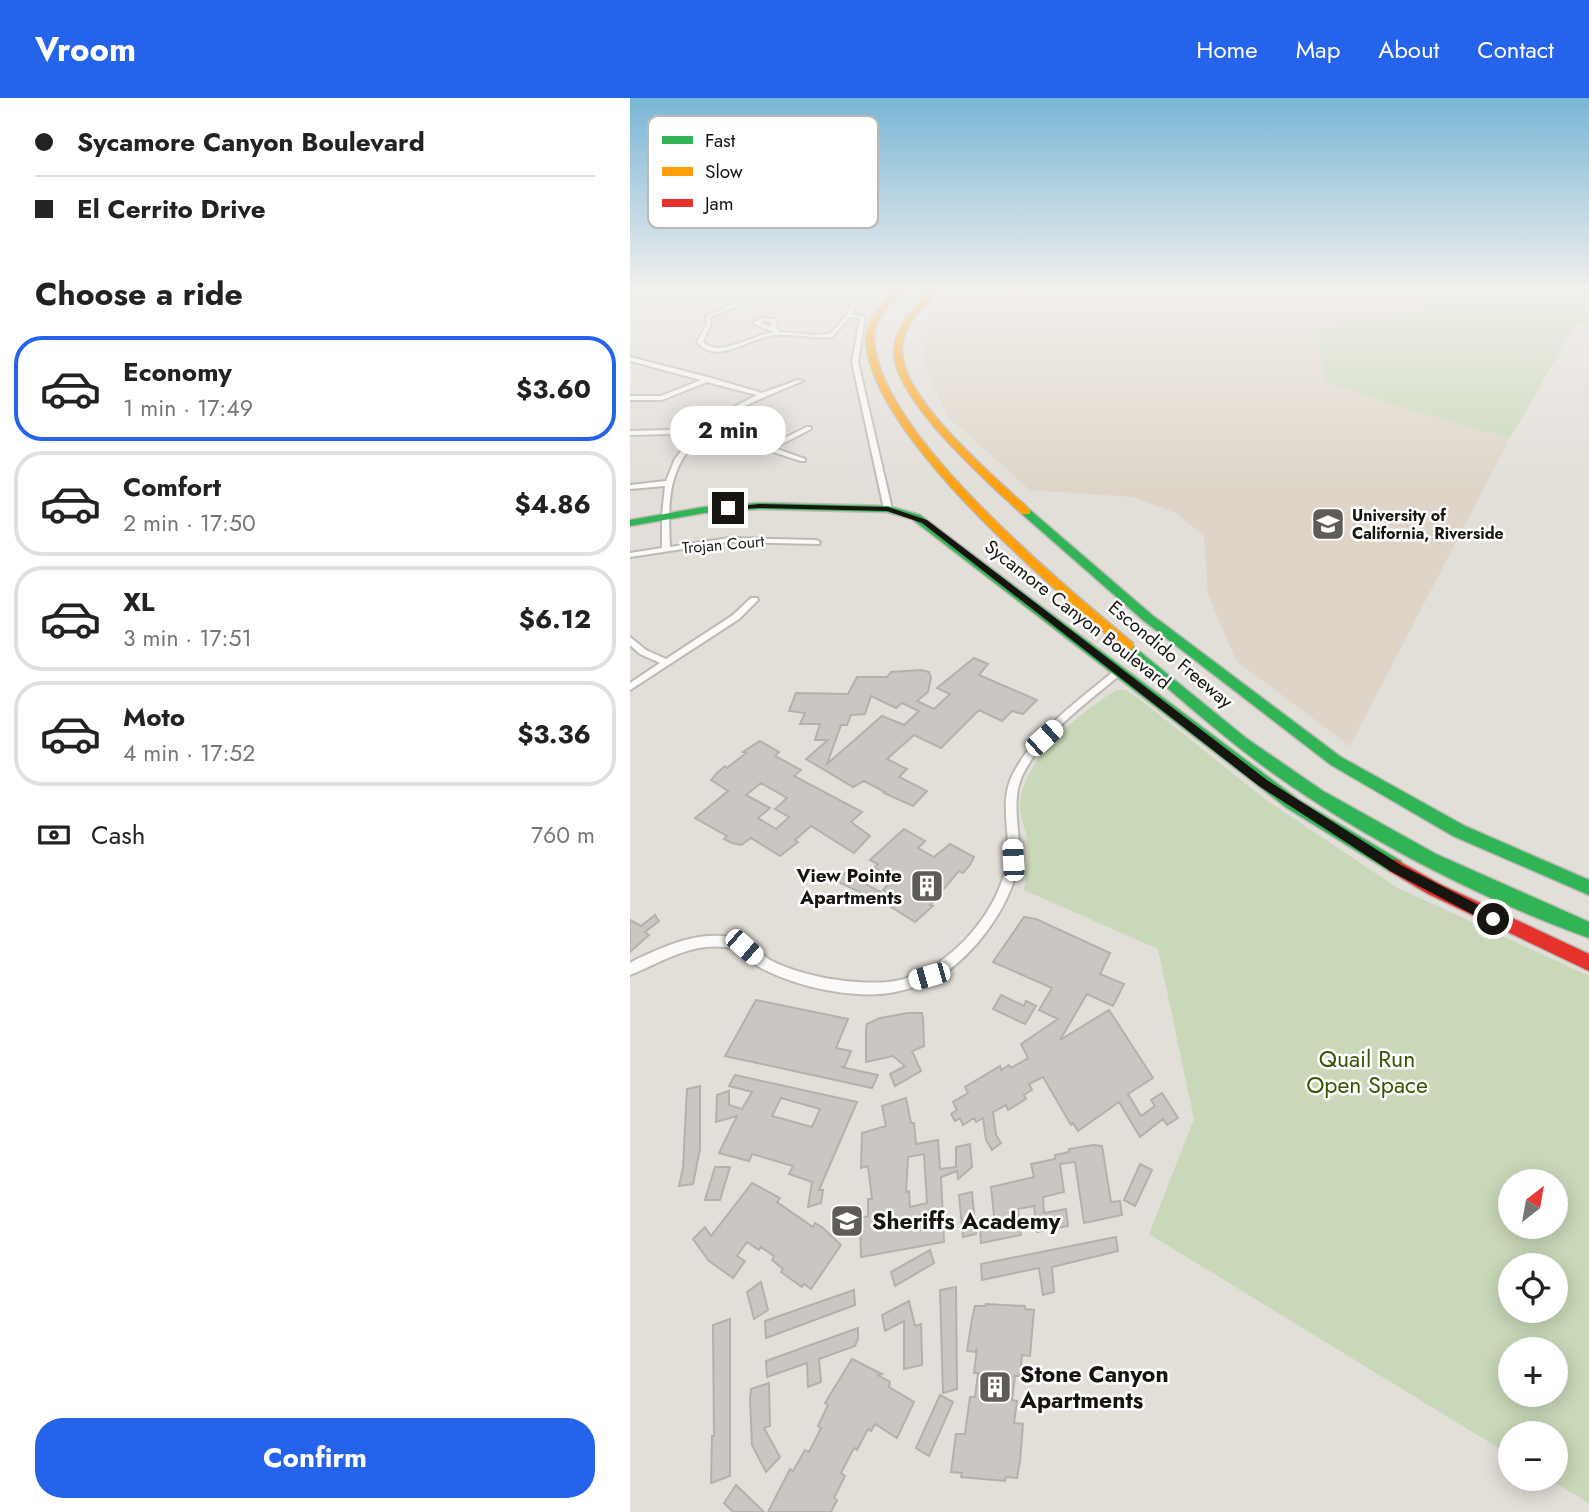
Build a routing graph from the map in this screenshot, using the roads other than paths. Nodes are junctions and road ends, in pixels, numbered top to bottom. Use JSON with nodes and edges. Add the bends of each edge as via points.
{"nodes":[{"id":1,"x":855,"y":356,"type":"edge"},
{"id":2,"x":873,"y":356,"type":"edge"},
{"id":3,"x":877,"y":356,"type":"edge"},
{"id":4,"x":900,"y":356,"type":"edge"},
{"id":5,"x":904,"y":356,"type":"edge"},
{"id":6,"x":630,"y":359,"type":"edge"},
{"id":7,"x":876,"y":365,"type":"junction"},
{"id":8,"x":900,"y":367,"type":"junction"},
{"id":9,"x":709,"y":379,"type":"junction"},
{"id":10,"x":800,"y":381,"type":"dead end"},
{"id":11,"x":763,"y":395,"type":"junction"},
{"id":12,"x":630,"y":398,"type":"edge"},
{"id":13,"x":809,"y":428,"type":"dead end"},
{"id":14,"x":630,"y":433,"type":"edge"},
{"id":15,"x":699,"y":435,"type":"junction"},
{"id":16,"x":769,"y":448,"type":"junction"},
{"id":17,"x":803,"y":460,"type":"dead end"},
{"id":18,"x":670,"y":483,"type":"junction"},
{"id":19,"x":630,"y":487,"type":"edge"},
{"id":20,"x":888,"y":509,"type":"junction"},
{"id":21,"x":664,"y":517,"type":"junction"},
{"id":22,"x":630,"y":523,"type":"edge"},
{"id":23,"x":816,"y":542,"type":"dead end"},
{"id":24,"x":666,"y":549,"type":"junction"},
{"id":25,"x":630,"y":555,"type":"edge"},
{"id":26,"x":754,"y":600,"type":"dead end"},
{"id":27,"x":630,"y":640,"type":"edge"},
{"id":28,"x":666,"y":663,"type":"junction"},
{"id":29,"x":1118,"y":673,"type":"junction"},
{"id":30,"x":630,"y":687,"type":"edge"},
{"id":31,"x":1589,"y":888,"type":"edge"},
{"id":32,"x":1589,"y":930,"type":"edge"},
{"id":33,"x":1589,"y":963,"type":"edge"},
{"id":34,"x":630,"y":969,"type":"edge"}],
"edges":[{"from":1,"to":20,"type":"street"},
{"from":2,"to":7,"type":"main road","name":"Escondido Freeway"},
{"from":3,"to":7,"type":"main road"},
{"from":4,"to":8,"type":"main road"},
{"from":5,"to":8,"type":"main road"},
{"from":6,"to":9,"type":"street"},
{"from":7,"to":32,"type":"main road","name":"Escondido Freeway","via":[[893,407],[974,503],[1102,624],[1211,716],[1300,783],[1408,849]]},
{"from":8,"to":31,"type":"main road","name":"Escondido Freeway","via":[[943,430],[1077,560],[1330,758],[1431,817]]},
{"from":9,"to":11,"type":"street"},
{"from":9,"to":12,"type":"street","via":[[662,398]]},
{"from":10,"to":11,"type":"street"},
{"from":11,"to":15,"type":"street"},
{"from":13,"to":16,"type":"street"},
{"from":14,"to":15,"type":"street"},
{"from":15,"to":16,"type":"street","via":[[737,438]]},
{"from":15,"to":18,"type":"street","via":[[677,460]]},
{"from":16,"to":17,"type":"street"},
{"from":18,"to":19,"type":"street"},
{"from":18,"to":21,"type":"street"},
{"from":20,"to":21,"type":"main road","name":"Sycamore Canyon Boulevard","via":[[759,506]]},
{"from":20,"to":29,"type":"main road","name":"Sycamore Canyon Boulevard","via":[[925,522]]},
{"from":21,"to":22,"type":"main road","name":"Sycamore Canyon Boulevard"},
{"from":21,"to":24,"type":"street"},
{"from":23,"to":24,"type":"street","name":"Trojan Court","via":[[729,540]]},
{"from":24,"to":25,"type":"street","name":"Trojan Court"},
{"from":26,"to":28,"type":"street"},
{"from":27,"to":28,"type":"street"},
{"from":28,"to":30,"type":"street"},
{"from":29,"to":33,"type":"main road","name":"Sycamore Canyon Boulevard","via":[[1263,783],[1361,847],[1473,909]]},
{"from":29,"to":34,"type":"street","via":[[1029,754],[1015,781],[1010,809],[1013,860],[1004,890],[976,937],[929,976],[894,986],[856,989],[815,983],[763,963],[743,945],[718,942],[671,950]]}]}
